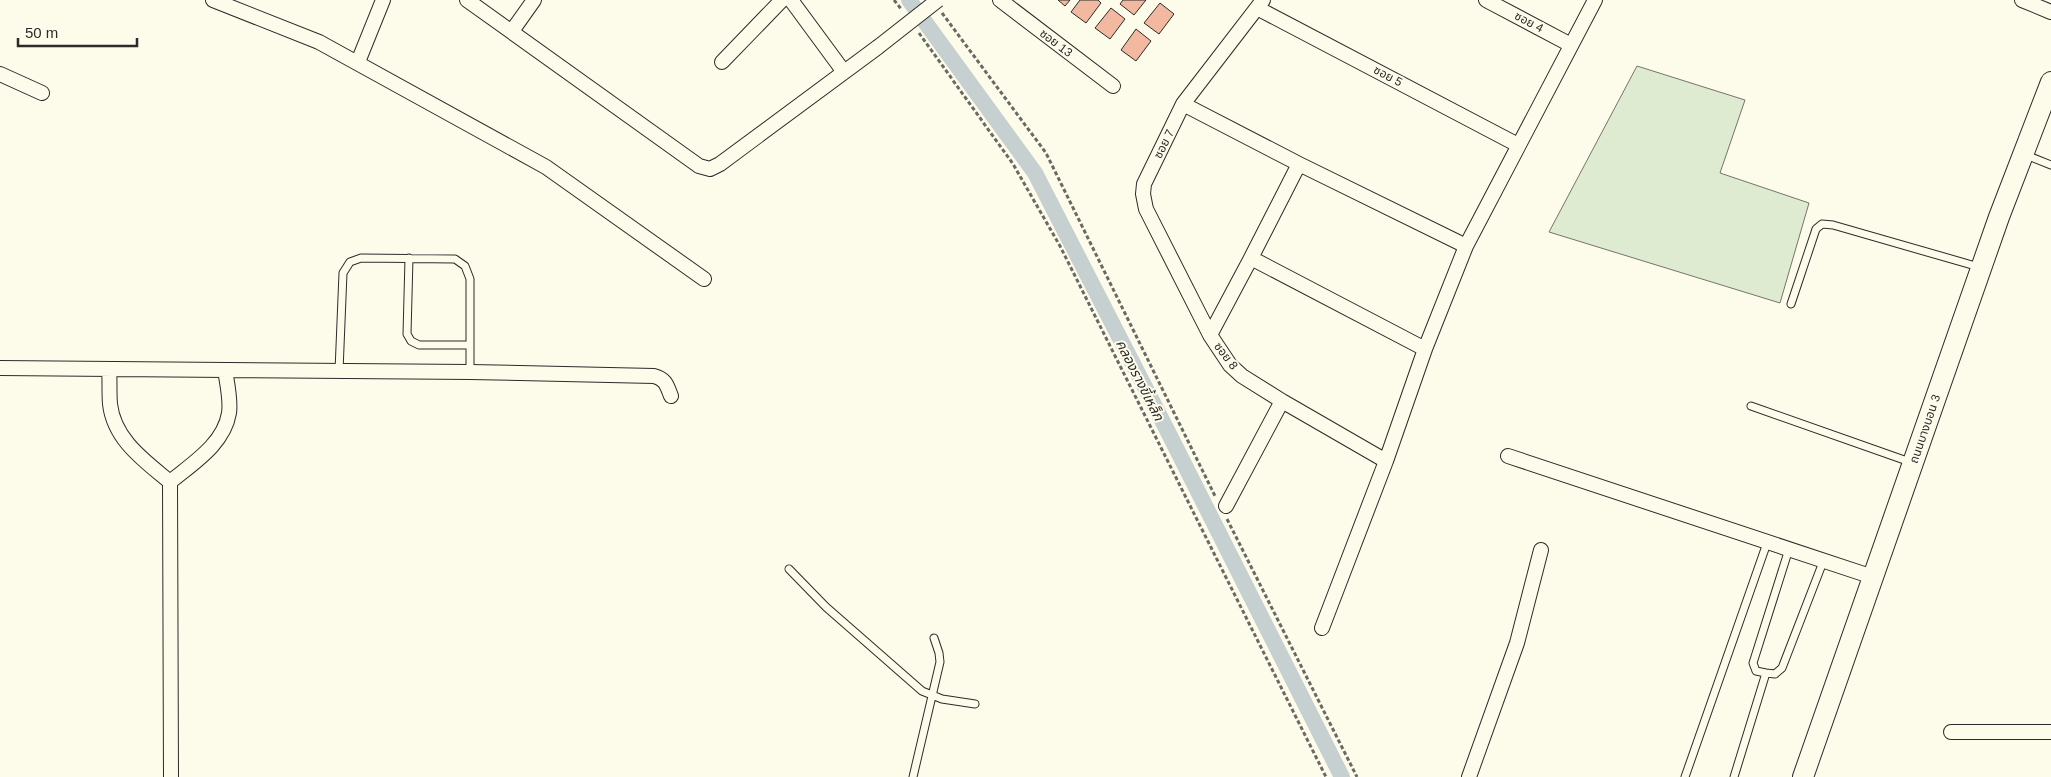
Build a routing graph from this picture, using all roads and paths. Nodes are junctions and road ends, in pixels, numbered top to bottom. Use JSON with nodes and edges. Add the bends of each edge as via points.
{"nodes":[{"id":1,"x":213,"y":0,"type":"edge"},
{"id":2,"x":383,"y":0,"type":"edge"},
{"id":3,"x":468,"y":0,"type":"edge"},
{"id":4,"x":534,"y":0,"type":"edge"},
{"id":5,"x":782,"y":0,"type":"edge"},
{"id":6,"x":791,"y":0,"type":"edge"},
{"id":7,"x":894,"y":0,"type":"edge"},
{"id":8,"x":1000,"y":0,"type":"edge"},
{"id":9,"x":1486,"y":0,"type":"edge"},
{"id":10,"x":1596,"y":0,"type":"edge"},
{"id":11,"x":2022,"y":0,"type":"edge"},
{"id":12,"x":939,"y":4,"type":"edge"},
{"id":13,"x":1260,"y":4,"type":"edge"},
{"id":14,"x":2051,"y":12,"type":"edge"},
{"id":15,"x":905,"y":15,"type":"dead end"},
{"id":16,"x":916,"y":30,"type":"dead end"},
{"id":17,"x":512,"y":31,"type":"junction"},
{"id":18,"x":1571,"y":45,"type":"junction"},
{"id":19,"x":358,"y":62,"type":"junction"},
{"id":20,"x":722,"y":62,"type":"dead end"},
{"id":21,"x":844,"y":72,"type":"junction"},
{"id":22,"x":0,"y":74,"type":"edge"},
{"id":23,"x":2051,"y":82,"type":"edge"},
{"id":24,"x":1113,"y":86,"type":"dead end"},
{"id":25,"x":42,"y":93,"type":"dead end"},
{"id":26,"x":1183,"y":104,"type":"junction"},
{"id":27,"x":1518,"y":145,"type":"junction"},
{"id":28,"x":2023,"y":154,"type":"junction"},
{"id":29,"x":1299,"y":164,"type":"junction"},
{"id":30,"x":2051,"y":165,"type":"edge"},
{"id":31,"x":1144,"y":184,"type":"joint"},
{"id":32,"x":1466,"y":246,"type":"junction"},
{"id":33,"x":409,"y":258,"type":"junction"},
{"id":34,"x":1252,"y":258,"type":"junction"},
{"id":35,"x":1982,"y":268,"type":"junction"},
{"id":36,"x":704,"y":279,"type":"dead end"},
{"id":37,"x":1791,"y":304,"type":"dead end"},
{"id":38,"x":1210,"y":335,"type":"junction"},
{"id":39,"x":470,"y":345,"type":"junction"},
{"id":40,"x":1425,"y":349,"type":"junction"},
{"id":41,"x":0,"y":368,"type":"edge"},
{"id":42,"x":110,"y":369,"type":"junction"},
{"id":43,"x":225,"y":370,"type":"junction"},
{"id":44,"x":339,"y":371,"type":"junction"},
{"id":45,"x":470,"y":372,"type":"junction"},
{"id":46,"x":671,"y":396,"type":"dead end"},
{"id":47,"x":1282,"y":401,"type":"junction"},
{"id":48,"x":1751,"y":406,"type":"dead end"},
{"id":49,"x":1508,"y":456,"type":"dead end"},
{"id":50,"x":1386,"y":461,"type":"junction"},
{"id":51,"x":1913,"y":463,"type":"junction"},
{"id":52,"x":170,"y":482,"type":"junction"},
{"id":53,"x":1223,"y":508,"type":"junction"},
{"id":54,"x":1767,"y":543,"type":"junction"},
{"id":55,"x":1541,"y":550,"type":"dead end"},
{"id":56,"x":1789,"y":550,"type":"junction"},
{"id":57,"x":1823,"y":562,"type":"junction"},
{"id":58,"x":789,"y":569,"type":"dead end"},
{"id":59,"x":1873,"y":577,"type":"junction"},
{"id":60,"x":1322,"y":628,"type":"dead end"},
{"id":61,"x":934,"y":638,"type":"dead end"},
{"id":62,"x":1766,"y":673,"type":"junction"},
{"id":63,"x":931,"y":694,"type":"junction"},
{"id":64,"x":975,"y":704,"type":"dead end"},
{"id":65,"x":1951,"y":732,"type":"dead end"},
{"id":66,"x":2051,"y":732,"type":"edge"},
{"id":67,"x":171,"y":777,"type":"edge"},
{"id":68,"x":913,"y":777,"type":"edge"},
{"id":69,"x":1326,"y":777,"type":"edge"},
{"id":70,"x":1357,"y":777,"type":"edge"},
{"id":71,"x":1470,"y":777,"type":"edge"},
{"id":72,"x":1685,"y":777,"type":"edge"},
{"id":73,"x":1734,"y":777,"type":"edge"},
{"id":74,"x":1803,"y":777,"type":"edge"}],
"edges":[{"from":1,"to":19,"type":"street","via":[[318,42]]},
{"from":2,"to":19,"type":"street"},
{"from":3,"to":17,"type":"street"},
{"from":4,"to":17,"type":"street"},
{"from":5,"to":20,"type":"street"},
{"from":6,"to":21,"type":"street"},
{"from":7,"to":15,"type":"path"},
{"from":8,"to":24,"type":"street","name":"ซอย 13"},
{"from":9,"to":18,"type":"street","name":"ซอย 4"},
{"from":10,"to":18,"type":"street"},
{"from":11,"to":14,"type":"street"},
{"from":12,"to":21,"type":"street","bridge":true},
{"from":12,"to":53,"type":"path","via":[[1046,153]]},
{"from":13,"to":26,"type":"street","name":"ซอย 7"},
{"from":13,"to":27,"type":"street","name":"ซอย 5"},
{"from":16,"to":69,"type":"path","via":[[1013,164],[1060,246]]},
{"from":17,"to":21,"type":"street","via":[[699,166],[710,169]]},
{"from":18,"to":27,"type":"street"},
{"from":19,"to":36,"type":"street","via":[[546,167]]},
{"from":22,"to":25,"type":"street"},
{"from":23,"to":28,"type":"main road","name":"ถนนบางบอน 3"},
{"from":26,"to":29,"type":"street"},
{"from":26,"to":31,"type":"street","name":"ซอย 7"},
{"from":27,"to":32,"type":"street"},
{"from":28,"to":30,"type":"lane"},
{"from":28,"to":35,"type":"main road","name":"ถนนบางบอน 3"},
{"from":29,"to":32,"type":"street"},
{"from":29,"to":34,"type":"street"},
{"from":31,"to":38,"type":"street","name":"ซอย 8","via":[[1146,209]]},
{"from":32,"to":40,"type":"street"},
{"from":33,"to":39,"type":"lane","via":[[456,259],[465,266],[470,278]]},
{"from":33,"to":39,"type":"lane","via":[[407,334],[411,341]]},
{"from":33,"to":44,"type":"lane","via":[[361,258],[350,262],[342,272]]},
{"from":34,"to":38,"type":"street"},
{"from":34,"to":40,"type":"street"},
{"from":35,"to":37,"type":"lane","via":[[1822,224],[1816,229]]},
{"from":35,"to":51,"type":"main road","name":"ถนนบางบอน 3"},
{"from":38,"to":47,"type":"street","name":"ซอย 8","via":[[1230,365],[1242,376]]},
{"from":39,"to":45,"type":"lane"},
{"from":40,"to":50,"type":"street"},
{"from":41,"to":42,"type":"street"},
{"from":42,"to":43,"type":"street"},
{"from":42,"to":52,"type":"street","via":[[110,405],[116,428],[130,448]]},
{"from":43,"to":44,"type":"street"},
{"from":43,"to":52,"type":"street","via":[[230,412],[223,432],[209,450]]},
{"from":44,"to":45,"type":"street"},
{"from":45,"to":46,"type":"street","via":[[654,376],[665,382]]},
{"from":47,"to":50,"type":"street","name":"ซอย 8"},
{"from":47,"to":53,"type":"street"},
{"from":48,"to":51,"type":"lane"},
{"from":49,"to":54,"type":"street"},
{"from":50,"to":60,"type":"street"},
{"from":51,"to":59,"type":"main road","name":"ถนนบางบอน 3"},
{"from":52,"to":67,"type":"street"},
{"from":53,"to":70,"type":"path"},
{"from":54,"to":56,"type":"street"},
{"from":54,"to":72,"type":"lane"},
{"from":55,"to":71,"type":"street","via":[[1517,643]]},
{"from":56,"to":57,"type":"street"},
{"from":56,"to":62,"type":"lane","via":[[1753,663],[1756,671]]},
{"from":57,"to":59,"type":"street"},
{"from":57,"to":62,"type":"lane","via":[[1782,668],[1775,674]]},
{"from":58,"to":63,"type":"lane","via":[[826,607],[922,690]]},
{"from":59,"to":74,"type":"main road","name":"ถนนบางบอน 3"},
{"from":61,"to":63,"type":"lane","via":[[940,662]]},
{"from":62,"to":73,"type":"lane"},
{"from":63,"to":64,"type":"lane"},
{"from":63,"to":68,"type":"lane"},
{"from":65,"to":66,"type":"street"}]}
